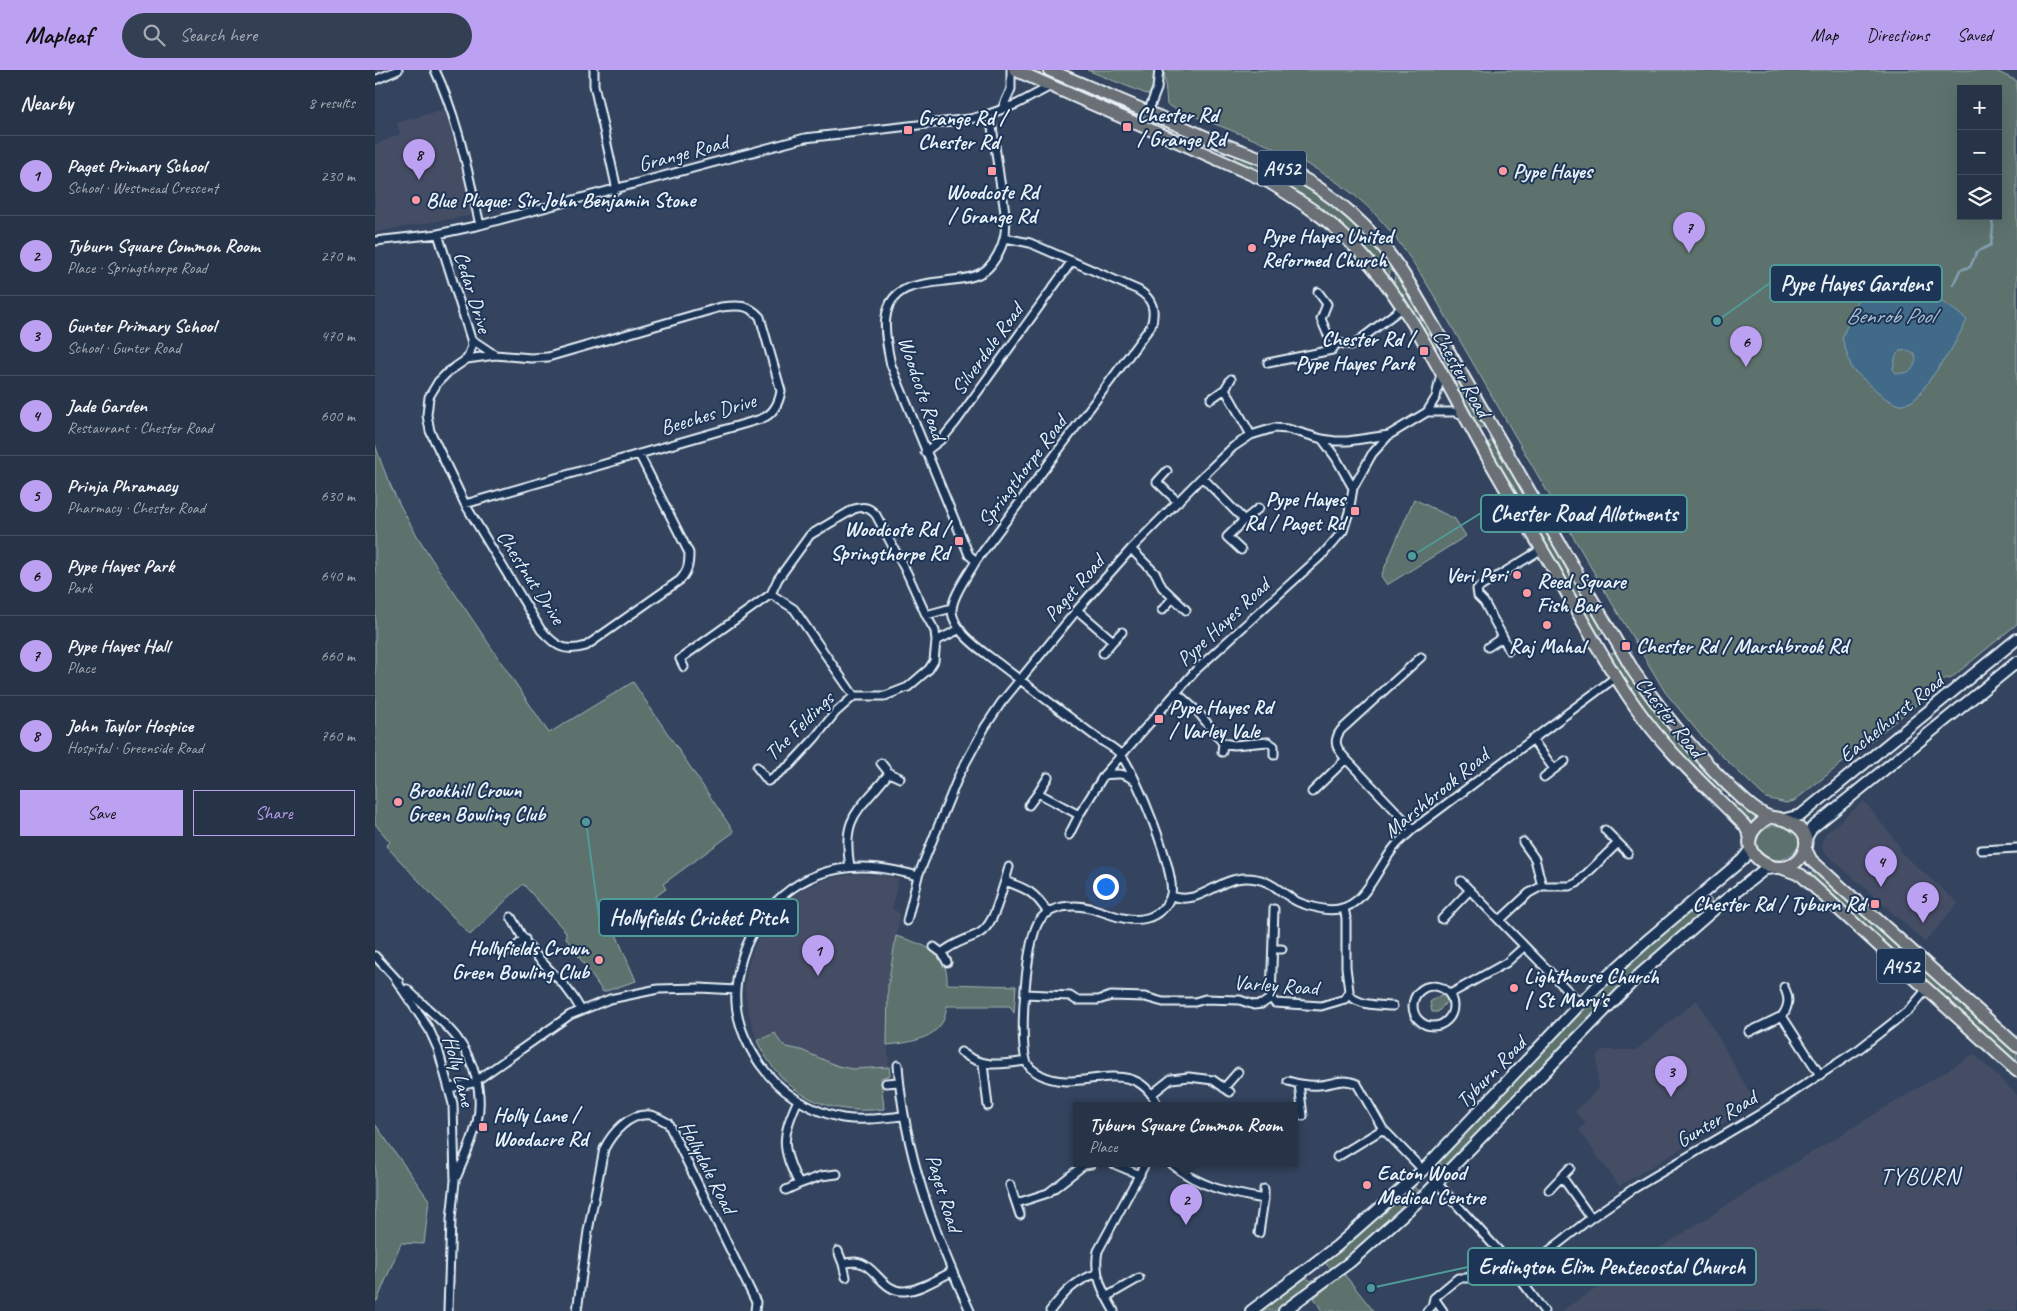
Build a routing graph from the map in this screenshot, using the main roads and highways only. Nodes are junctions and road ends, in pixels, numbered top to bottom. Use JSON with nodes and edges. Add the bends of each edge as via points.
{"nodes":[{"id":1,"x":1013,"y":70,"type":"edge"},
{"id":2,"x":1049,"y":70,"type":"edge"},
{"id":3,"x":1079,"y":83,"type":"junction"},
{"id":4,"x":1074,"y":95,"type":"junction"},
{"id":5,"x":1234,"y":148,"type":"junction"},
{"id":6,"x":1227,"y":164,"type":"junction"},
{"id":7,"x":1449,"y":352,"type":"junction"},
{"id":8,"x":1435,"y":360,"type":"junction"},
{"id":9,"x":1494,"y":430,"type":"junction"},
{"id":10,"x":1478,"y":440,"type":"junction"},
{"id":11,"x":2017,"y":639,"type":"edge"},
{"id":12,"x":2017,"y":662,"type":"edge"},
{"id":13,"x":1770,"y":817,"type":"junction"},
{"id":14,"x":1785,"y":819,"type":"junction"},
{"id":15,"x":1749,"y":836,"type":"junction"},
{"id":16,"x":1805,"y":844,"type":"junction"},
{"id":17,"x":1750,"y":850,"type":"junction"},
{"id":18,"x":1779,"y":868,"type":"junction"},
{"id":19,"x":2014,"y":1044,"type":"edge"},
{"id":20,"x":1999,"y":1054,"type":"junction"},
{"id":21,"x":2017,"y":1071,"type":"edge"},
{"id":22,"x":1423,"y":1170,"type":"junction"},
{"id":23,"x":1437,"y":1183,"type":"junction"},
{"id":24,"x":1251,"y":1311,"type":"edge"},
{"id":25,"x":1284,"y":1311,"type":"edge"}],
"edges":[{"from":1,"to":4,"type":"highway","name":"Chester Road","number":"A452"},
{"from":2,"to":3,"type":"highway","name":"Chester Road","number":"A452"},
{"from":3,"to":4,"type":"highway"},
{"from":3,"to":5,"type":"highway","name":"Chester Road","number":"A452"},
{"from":4,"to":6,"type":"highway","name":"Chester Road","number":"A452"},
{"from":5,"to":6,"type":"highway"},
{"from":5,"to":7,"type":"highway","name":"Chester Road","number":"A452","via":[[1278,165],[1338,202],[1399,266]]},
{"from":6,"to":8,"type":"highway","name":"Chester Road","number":"A452","via":[[1269,182],[1301,202],[1360,252],[1389,286]]},
{"from":7,"to":8,"type":"highway"},
{"from":7,"to":9,"type":"highway","name":"Chester Road","number":"A452"},
{"from":8,"to":10,"type":"highway","name":"Chester Road","number":"A452"},
{"from":9,"to":10,"type":"highway"},
{"from":9,"to":13,"type":"highway","name":"Chester Road","number":"A452","via":[[1634,672],[1705,763],[1749,804]]},
{"from":10,"to":15,"type":"highway","name":"Chester Road","number":"A452","via":[[1616,677],[1656,733],[1694,777],[1745,826]]},
{"from":11,"to":14,"type":"main road","name":"Eachelhurst Road","via":[[1801,815]]},
{"from":12,"to":16,"type":"main road","name":"Eachelhurst Road","via":[[1812,828]]},
{"from":13,"to":14,"type":"highway"},
{"from":13,"to":15,"type":"highway"},
{"from":14,"to":16,"type":"highway","via":[[1801,828]]},
{"from":15,"to":17,"type":"highway"},
{"from":16,"to":18,"type":"highway","via":[[1799,859]]},
{"from":16,"to":19,"type":"highway","number":"A452","via":[[1811,860]]},
{"from":17,"to":18,"type":"highway","via":[[1760,861]]},
{"from":17,"to":22,"type":"main road","name":"Tyburn Road","via":[[1601,982]]},
{"from":18,"to":20,"type":"highway","number":"A452","via":[[1801,874]]},
{"from":18,"to":23,"type":"main road","name":"Tyburn Road","via":[[1765,869],[1750,880],[1638,976]]},
{"from":19,"to":20,"type":"highway"},
{"from":20,"to":21,"type":"highway","number":"A452"},
{"from":22,"to":23,"type":"main road"},
{"from":22,"to":24,"type":"main road","name":"Tyburn Road","via":[[1337,1246]]},
{"from":23,"to":25,"type":"main road","name":"Tyburn Road","via":[[1350,1262]]}]}
